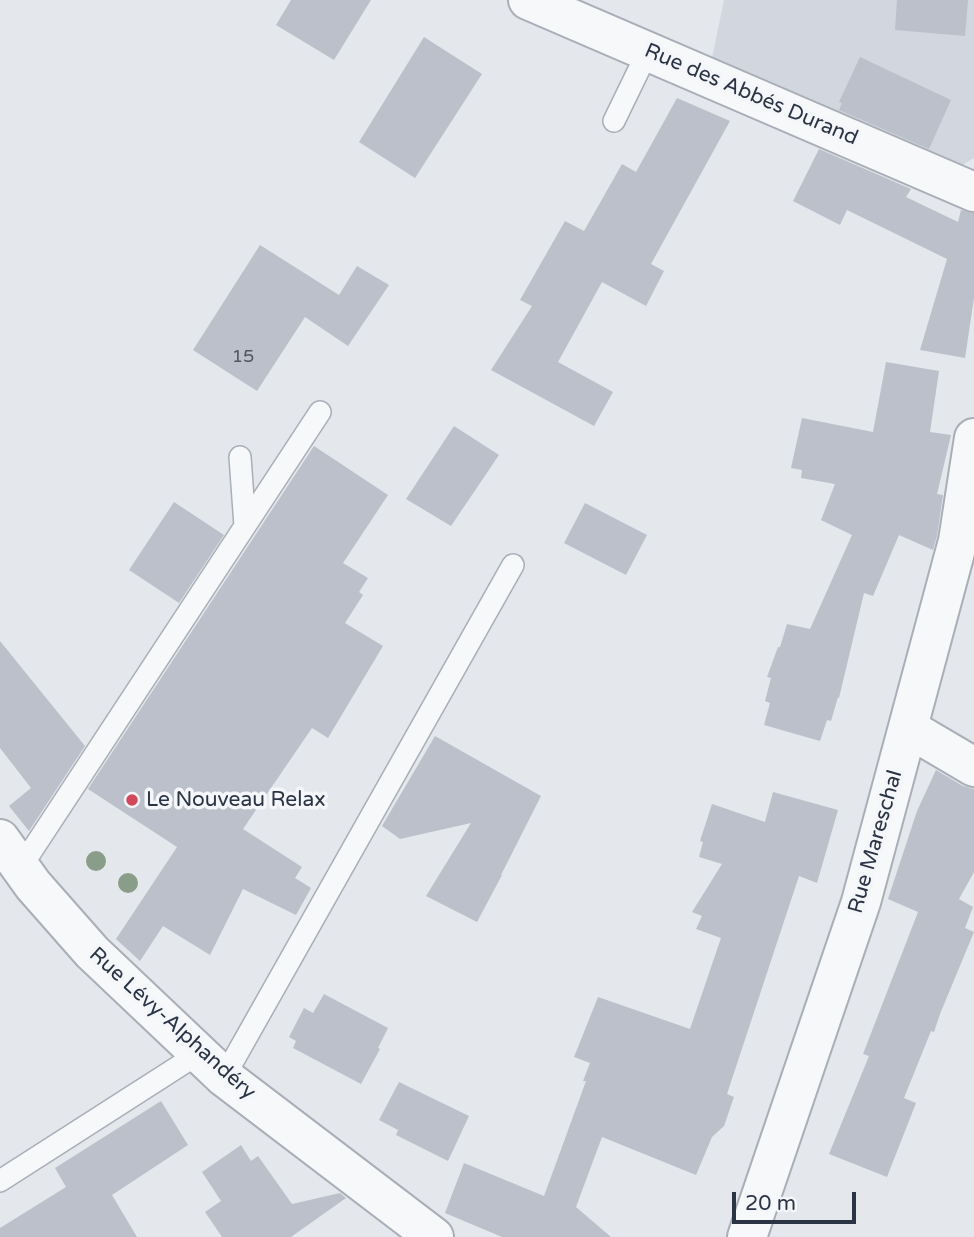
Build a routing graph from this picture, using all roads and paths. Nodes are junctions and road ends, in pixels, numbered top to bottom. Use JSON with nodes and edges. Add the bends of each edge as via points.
{"nodes":[{"id":1,"x":528,"y":0,"type":"edge"},
{"id":2,"x":648,"y":51,"type":"junction"},
{"id":3,"x":614,"y":121,"type":"dead end"},
{"id":4,"x":974,"y":192,"type":"edge"},
{"id":5,"x":320,"y":412,"type":"dead end"},
{"id":6,"x":974,"y":438,"type":"edge"},
{"id":7,"x":240,"y":457,"type":"dead end"},
{"id":8,"x":245,"y":526,"type":"junction"},
{"id":9,"x":966,"y":545,"type":"edge"},
{"id":10,"x":513,"y":565,"type":"dead end"},
{"id":11,"x":908,"y":728,"type":"junction"},
{"id":12,"x":974,"y":767,"type":"edge"},
{"id":13,"x":10,"y":853,"type":"edge"},
{"id":14,"x":211,"y":1066,"type":"junction"},
{"id":15,"x":0,"y":1181,"type":"edge"},
{"id":16,"x":434,"y":1237,"type":"edge"},
{"id":17,"x":747,"y":1237,"type":"edge"}],
"edges":[{"from":1,"to":2,"type":"street","name":"Rue des Abbés Durand"},
{"from":2,"to":3,"type":"lane"},
{"from":2,"to":4,"type":"street","name":"Rue des Abbés Durand"},
{"from":5,"to":8,"type":"lane"},
{"from":6,"to":9,"type":"street","name":"Rue Mareschal"},
{"from":7,"to":8,"type":"lane"},
{"from":8,"to":13,"type":"lane"},
{"from":9,"to":11,"type":"street","name":"Rue Mareschal"},
{"from":10,"to":14,"type":"lane"},
{"from":11,"to":12,"type":"street"},
{"from":11,"to":17,"type":"street","name":"Rue Mareschal","via":[[861,902]]},
{"from":13,"to":14,"type":"street","name":"Rue Lévy-Alphandéry","via":[[92,953]]},
{"from":14,"to":15,"type":"lane"},
{"from":14,"to":16,"type":"street","name":"Rue Lévy-Alphandéry"}]}
